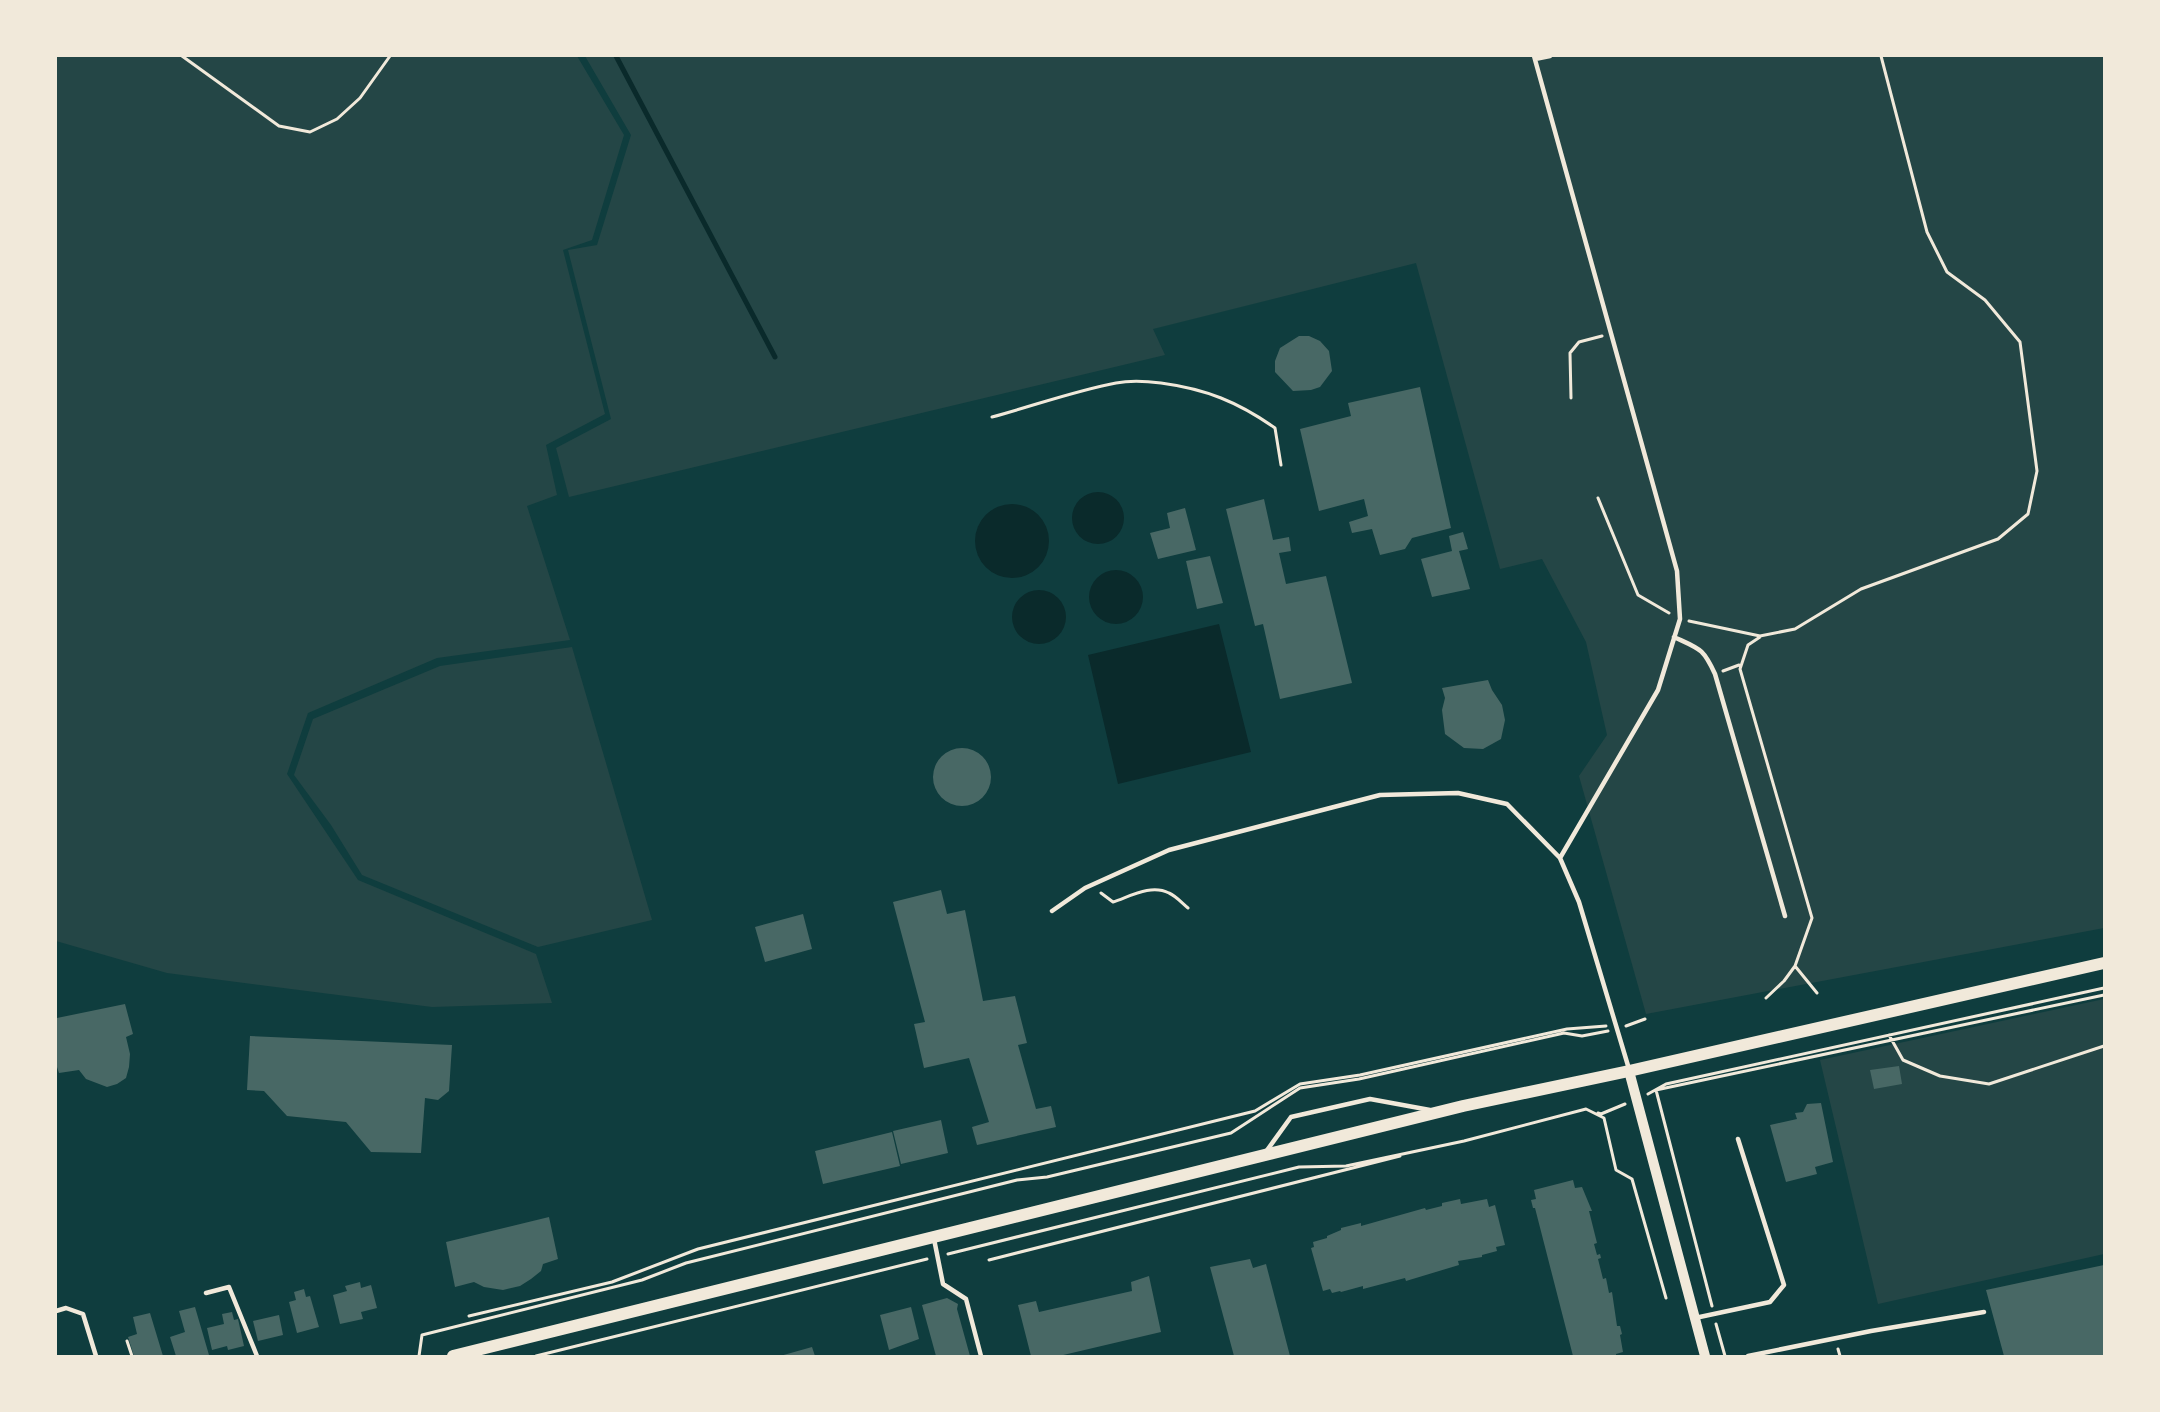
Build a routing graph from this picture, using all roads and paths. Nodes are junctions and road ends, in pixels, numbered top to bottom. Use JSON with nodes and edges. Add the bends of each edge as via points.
{"nodes":[{"id":1,"x":182,"y":56,"type":"edge"},
{"id":2,"x":390,"y":56,"type":"edge"},
{"id":3,"x":1550,"y":56,"type":"edge"},
{"id":4,"x":1881,"y":56,"type":"edge"},
{"id":5,"x":1534,"y":57,"type":"edge"},
{"id":6,"x":1611,"y":333,"type":"junction"},
{"id":7,"x":1570,"y":398,"type":"dead end"},
{"id":8,"x":992,"y":417,"type":"dead end"},
{"id":9,"x":1281,"y":465,"type":"dead end"},
{"id":10,"x":1598,"y":498,"type":"dead end"},
{"id":11,"x":1680,"y":619,"type":"junction"},
{"id":12,"x":1760,"y":636,"type":"junction"},
{"id":13,"x":1674,"y":637,"type":"junction"},
{"id":14,"x":1741,"y":664,"type":"junction"},
{"id":15,"x":1724,"y":671,"type":"dead end"},
{"id":16,"x":1560,"y":858,"type":"junction"},
{"id":17,"x":1091,"y":885,"type":"junction"},
{"id":18,"x":1188,"y":908,"type":"dead end"},
{"id":19,"x":1052,"y":911,"type":"dead end"},
{"id":20,"x":1785,"y":916,"type":"dead end"},
{"id":21,"x":2104,"y":963,"type":"edge"},
{"id":22,"x":1795,"y":966,"type":"junction"},
{"id":23,"x":2104,"y":988,"type":"edge"},
{"id":24,"x":1817,"y":993,"type":"dead end"},
{"id":25,"x":2104,"y":995,"type":"edge"},
{"id":26,"x":1766,"y":998,"type":"dead end"},
{"id":27,"x":1645,"y":1019,"type":"dead end"},
{"id":28,"x":1615,"y":1028,"type":"junction"},
{"id":29,"x":1889,"y":1035,"type":"junction"},
{"id":30,"x":1891,"y":1040,"type":"junction"},
{"id":31,"x":2104,"y":1046,"type":"edge"},
{"id":32,"x":1629,"y":1071,"type":"junction"},
{"id":33,"x":1656,"y":1090,"type":"junction"},
{"id":34,"x":1637,"y":1099,"type":"junction"},
{"id":35,"x":1586,"y":1109,"type":"junction"},
{"id":36,"x":1438,"y":1112,"type":"junction"},
{"id":37,"x":1738,"y":1139,"type":"dead end"},
{"id":38,"x":1440,"y":1146,"type":"junction"},
{"id":39,"x":1263,"y":1155,"type":"junction"},
{"id":40,"x":933,"y":1237,"type":"junction"},
{"id":41,"x":937,"y":1257,"type":"junction"},
{"id":42,"x":989,"y":1260,"type":"dead end"},
{"id":43,"x":206,"y":1293,"type":"dead end"},
{"id":44,"x":1666,"y":1298,"type":"dead end"},
{"id":45,"x":56,"y":1311,"type":"edge"},
{"id":46,"x":1984,"y":1312,"type":"dead end"},
{"id":47,"x":1714,"y":1314,"type":"junction"},
{"id":48,"x":470,"y":1316,"type":"dead end"},
{"id":49,"x":1695,"y":1318,"type":"junction"},
{"id":50,"x":127,"y":1341,"type":"dead end"},
{"id":51,"x":96,"y":1356,"type":"edge"},
{"id":52,"x":132,"y":1356,"type":"edge"},
{"id":53,"x":257,"y":1356,"type":"edge"},
{"id":54,"x":419,"y":1356,"type":"edge"},
{"id":55,"x":453,"y":1356,"type":"edge"},
{"id":56,"x":536,"y":1356,"type":"edge"},
{"id":57,"x":981,"y":1356,"type":"edge"},
{"id":58,"x":1705,"y":1356,"type":"edge"},
{"id":59,"x":1725,"y":1356,"type":"edge"},
{"id":60,"x":1748,"y":1356,"type":"edge"}],
"edges":[{"from":1,"to":2,"type":"path","via":[[279,126],[310,132],[337,119],[360,98]]},
{"from":3,"to":5,"type":"lane"},
{"from":4,"to":12,"type":"path","via":[[1927,232],[1947,272],[1985,300],[2020,342],[2037,471],[2028,514],[1998,539],[1861,589],[1795,629]]},
{"from":5,"to":6,"type":"lane"},
{"from":6,"to":7,"type":"path","via":[[1579,342],[1570,353]]},
{"from":6,"to":11,"type":"lane","via":[[1677,571]]},
{"from":8,"to":9,"type":"path","via":[[1117,382],[1141,381],[1200,389],[1254,413],[1275,428]]},
{"from":10,"to":11,"type":"path","via":[[1638,595]]},
{"from":11,"to":12,"type":"path"},
{"from":11,"to":13,"type":"lane"},
{"from":12,"to":14,"type":"path","via":[[1748,645]]},
{"from":13,"to":16,"type":"lane","via":[[1658,690]]},
{"from":13,"to":20,"type":"lane","via":[[1707,655],[1715,674]]},
{"from":14,"to":15,"type":"path"},
{"from":14,"to":22,"type":"path","via":[[1812,918]]},
{"from":16,"to":17,"type":"lane","via":[[1507,804],[1458,792],[1380,795],[1168,850]]},
{"from":16,"to":28,"type":"lane","via":[[1579,902]]},
{"from":17,"to":18,"type":"path","via":[[1113,902],[1155,890],[1169,893]]},
{"from":17,"to":19,"type":"lane"},
{"from":21,"to":32,"type":"main road"},
{"from":22,"to":24,"type":"path"},
{"from":22,"to":26,"type":"path"},
{"from":23,"to":29,"type":"path"},
{"from":25,"to":30,"type":"path"},
{"from":27,"to":28,"type":"path"},
{"from":28,"to":32,"type":"lane"},
{"from":28,"to":48,"type":"path","via":[[1567,1029],[1360,1075],[1299,1084],[1255,1112],[698,1249],[612,1282]]},
{"from":28,"to":54,"type":"path","via":[[1582,1036],[1564,1033],[1359,1079],[1300,1088],[1231,1133],[1047,1177],[1017,1180],[686,1263],[642,1280],[422,1335]]},
{"from":29,"to":30,"type":"path"},
{"from":29,"to":33,"type":"path","via":[[1666,1084]]},
{"from":30,"to":31,"type":"path","via":[[1903,1060],[1940,1076],[1989,1084]]},
{"from":30,"to":33,"type":"path"},
{"from":32,"to":34,"type":"street"},
{"from":32,"to":36,"type":"main road"},
{"from":33,"to":34,"type":"path"},
{"from":33,"to":47,"type":"path"},
{"from":34,"to":35,"type":"path","via":[[1601,1114]]},
{"from":34,"to":49,"type":"street"},
{"from":35,"to":38,"type":"path"},
{"from":35,"to":44,"type":"path","via":[[1604,1118],[1616,1170],[1632,1179]]},
{"from":36,"to":39,"type":"main road"},
{"from":36,"to":39,"type":"lane","via":[[1370,1099],[1291,1116]]},
{"from":37,"to":47,"type":"lane","via":[[1784,1285],[1770,1302]]},
{"from":38,"to":41,"type":"path","via":[[1346,1166],[1299,1167]]},
{"from":38,"to":42,"type":"path"},
{"from":39,"to":40,"type":"main road"},
{"from":40,"to":41,"type":"lane"},
{"from":40,"to":55,"type":"main road"},
{"from":41,"to":56,"type":"path"},
{"from":41,"to":57,"type":"lane","via":[[943,1284],[966,1299]]},
{"from":43,"to":53,"type":"lane","via":[[229,1287]]},
{"from":45,"to":51,"type":"lane","via":[[66,1308],[83,1314]]},
{"from":46,"to":60,"type":"lane"},
{"from":47,"to":49,"type":"lane"},
{"from":47,"to":59,"type":"path"},
{"from":49,"to":58,"type":"street"},
{"from":50,"to":52,"type":"path"}]}
